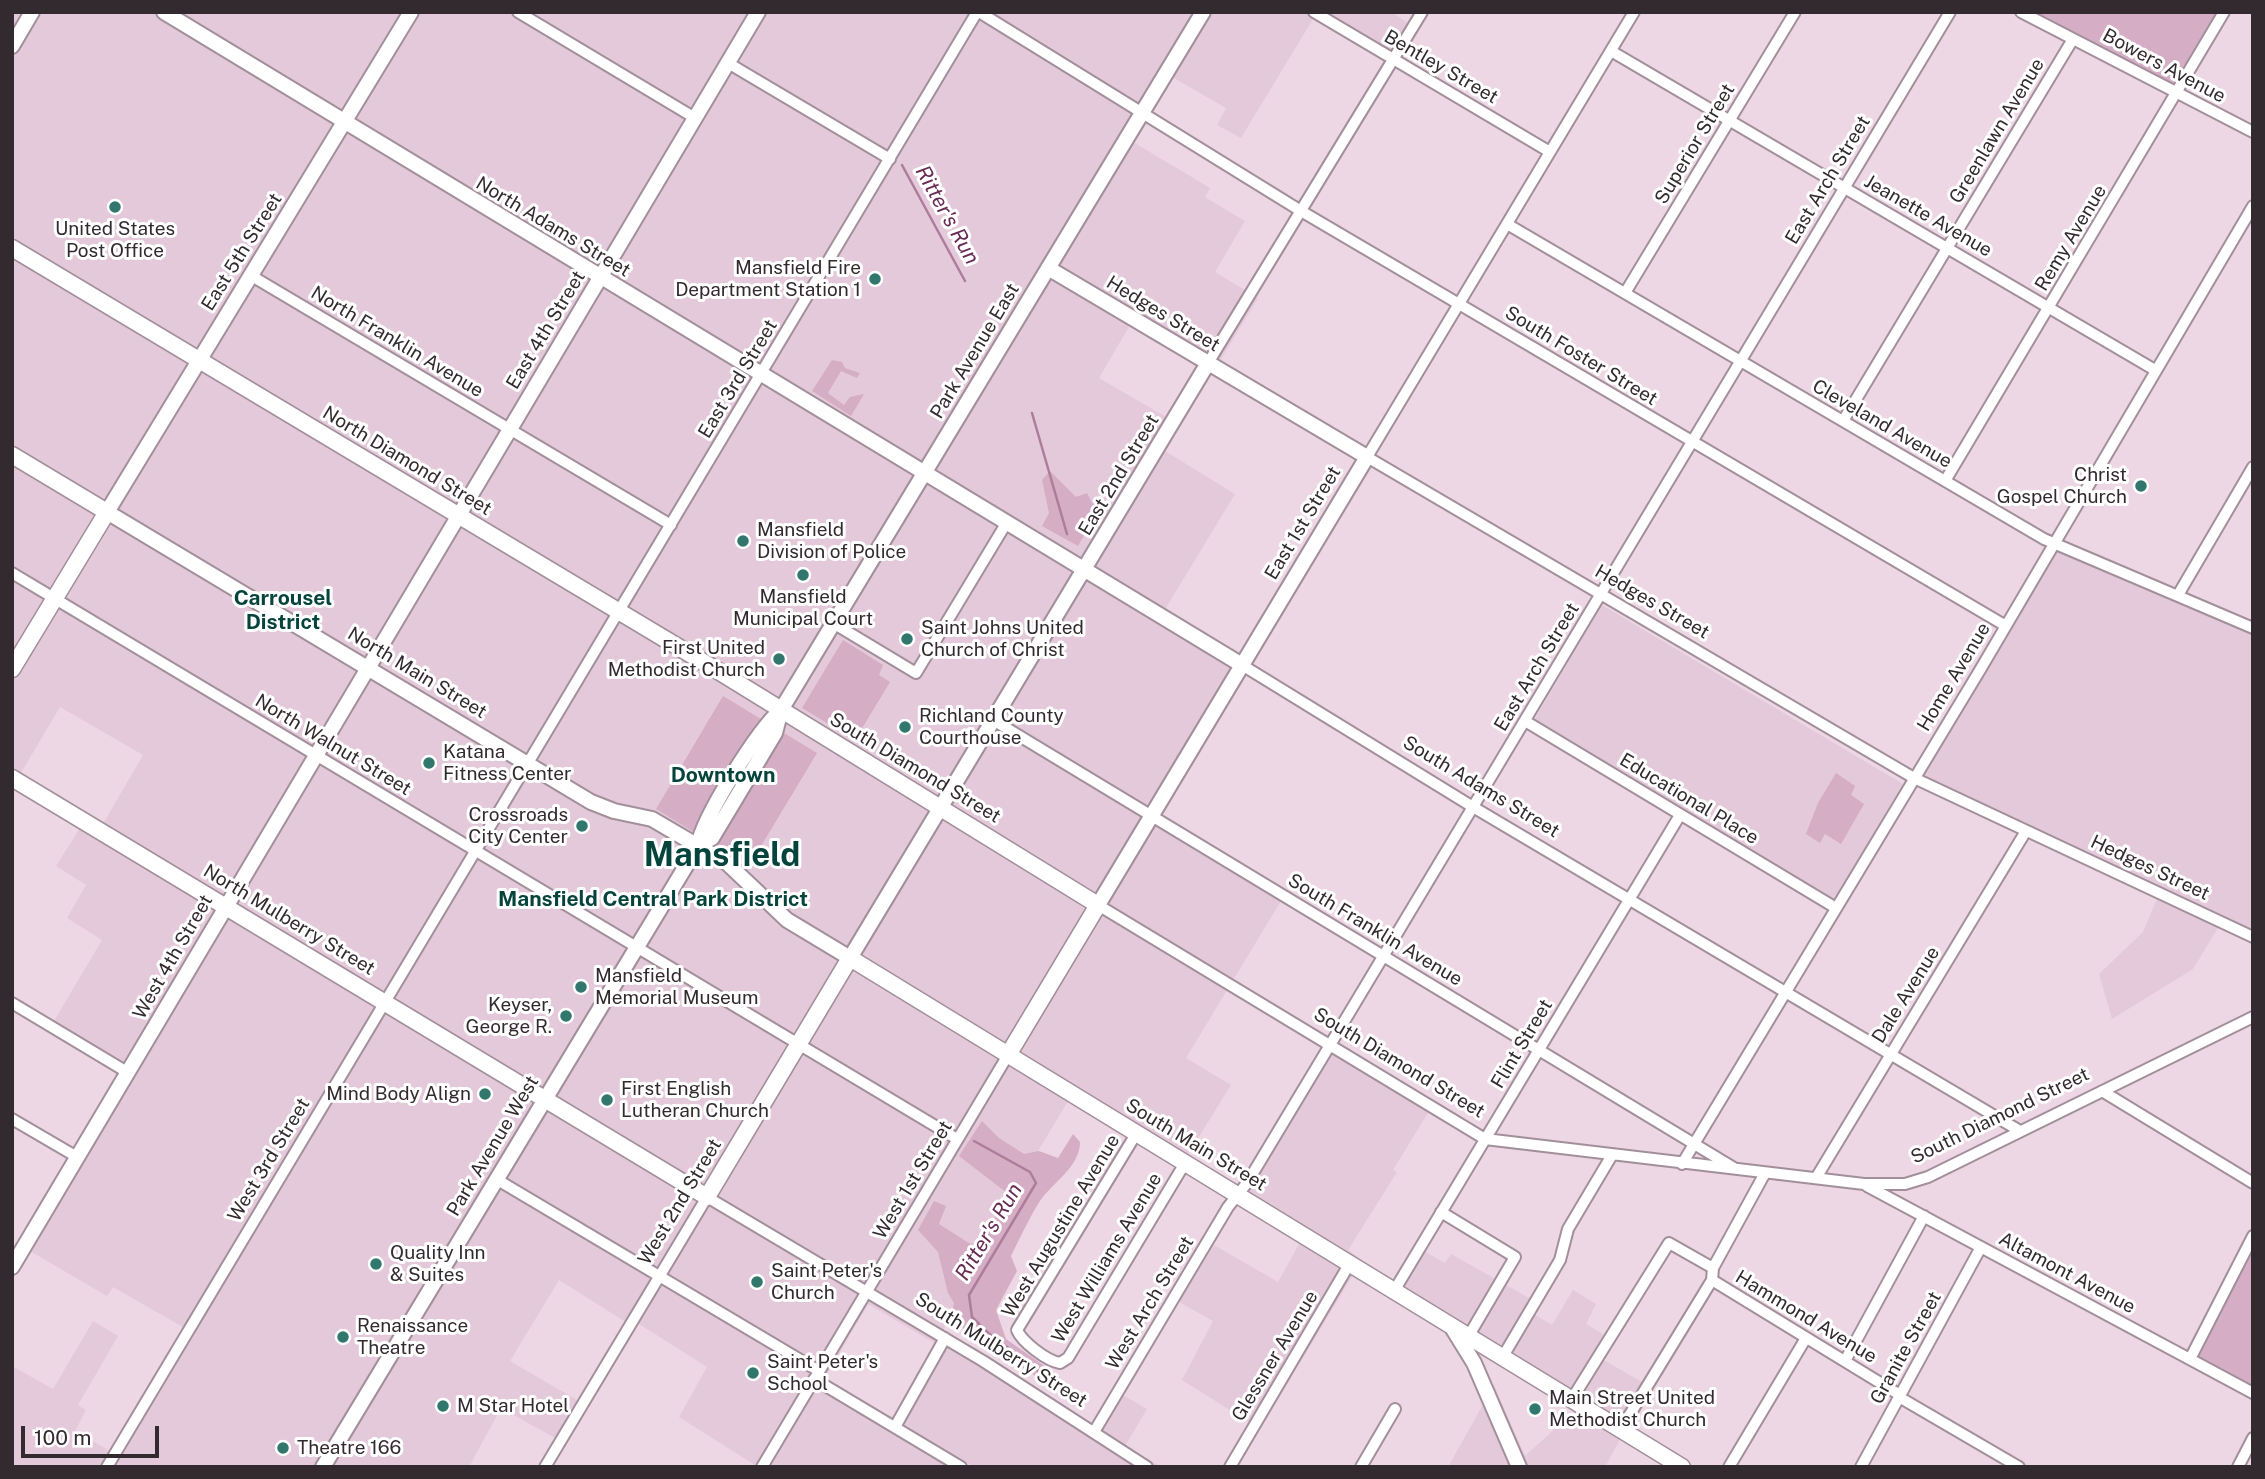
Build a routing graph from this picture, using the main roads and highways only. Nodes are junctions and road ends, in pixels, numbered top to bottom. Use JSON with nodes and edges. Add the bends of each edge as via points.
{"nodes":[{"id":1,"x":32,"y":12,"type":"edge"},
{"id":2,"x":164,"y":12,"type":"edge"},
{"id":3,"x":411,"y":12,"type":"edge"},
{"id":4,"x":758,"y":12,"type":"edge"},
{"id":5,"x":1203,"y":12,"type":"edge"},
{"id":6,"x":12,"y":46,"type":"edge"},
{"id":7,"x":344,"y":122,"type":"junction"},
{"id":8,"x":12,"y":248,"type":"edge"},
{"id":9,"x":1048,"y":268,"type":"junction"},
{"id":10,"x":600,"y":277,"type":"junction"},
{"id":11,"x":198,"y":361,"type":"junction"},
{"id":12,"x":1208,"y":363,"type":"junction"},
{"id":13,"x":12,"y":455,"type":"edge"},
{"id":14,"x":1367,"y":457,"type":"joint"},
{"id":15,"x":924,"y":472,"type":"junction"},
{"id":16,"x":107,"y":512,"type":"junction"},
{"id":17,"x":457,"y":516,"type":"junction"},
{"id":18,"x":1084,"y":569,"type":"junction"},
{"id":19,"x":1242,"y":665,"type":"junction"},
{"id":20,"x":367,"y":668,"type":"junction"},
{"id":21,"x":12,"y":669,"type":"edge"},
{"id":22,"x":781,"y":710,"type":"junction"},
{"id":23,"x":12,"y":778,"type":"edge"},
{"id":24,"x":941,"y":807,"type":"junction"},
{"id":25,"x":698,"y":846,"type":"junction"},
{"id":26,"x":1098,"y":905,"type":"junction"},
{"id":27,"x":225,"y":906,"type":"junction"},
{"id":28,"x":850,"y":958,"type":"junction"},
{"id":29,"x":1008,"y":1055,"type":"junction"},
{"id":30,"x":544,"y":1099,"type":"junction"},
{"id":31,"x":707,"y":1197,"type":"joint"},
{"id":32,"x":12,"y":1267,"type":"edge"},
{"id":33,"x":1452,"y":1328,"type":"junction"},
{"id":34,"x":323,"y":1467,"type":"edge"},
{"id":35,"x":1519,"y":1467,"type":"edge"},
{"id":36,"x":1682,"y":1467,"type":"edge"}],
"edges":[{"from":1,"to":6,"type":"main road"},
{"from":2,"to":7,"type":"main road","name":"North Adams Street"},
{"from":3,"to":7,"type":"main road","name":"East 5th Street"},
{"from":4,"to":10,"type":"main road","name":"East 4th Street"},
{"from":5,"to":9,"type":"main road","name":"Park Avenue East"},
{"from":7,"to":10,"type":"main road","name":"North Adams Street"},
{"from":7,"to":11,"type":"main road","name":"East 5th Street"},
{"from":8,"to":11,"type":"highway","name":"North Diamond Street"},
{"from":9,"to":12,"type":"main road","name":"Hedges Street"},
{"from":9,"to":15,"type":"main road","name":"Park Avenue East"},
{"from":10,"to":15,"type":"main road","name":"North Adams Street"},
{"from":10,"to":17,"type":"main road","name":"East 4th Street"},
{"from":11,"to":16,"type":"main road","name":"East 5th Street"},
{"from":11,"to":17,"type":"highway","name":"North Diamond Street"},
{"from":12,"to":14,"type":"main road","name":"Hedges Street"},
{"from":12,"to":18,"type":"main road","name":"East 2nd Street"},
{"from":13,"to":16,"type":"highway","name":"North Main Street"},
{"from":14,"to":19,"type":"main road","name":"East 1st Street"},
{"from":15,"to":18,"type":"main road","name":"South Adams Street"},
{"from":15,"to":22,"type":"main road","name":"Park Avenue East"},
{"from":16,"to":20,"type":"main road","name":"North Main Street"},
{"from":16,"to":21,"type":"highway"},
{"from":17,"to":20,"type":"main road","name":"East 4th Street"},
{"from":17,"to":22,"type":"highway","name":"North Diamond Street"},
{"from":18,"to":19,"type":"main road","name":"South Adams Street"},
{"from":18,"to":24,"type":"main road","name":"East 2nd Street"},
{"from":19,"to":26,"type":"main road","name":"East 1st Street"},
{"from":20,"to":25,"type":"main road","name":"North Main Street","via":[[591,802],[647,817]]},
{"from":20,"to":27,"type":"main road","name":"West 4th Street"},
{"from":22,"to":24,"type":"highway","name":"South Diamond Street"},
{"from":22,"to":25,"type":"main road","name":"Park Avenue East","via":[[756,740],[702,830]]},
{"from":23,"to":27,"type":"highway","name":"North Mulberry Street"},
{"from":24,"to":26,"type":"highway","name":"South Diamond Street"},
{"from":24,"to":28,"type":"main road","name":"East 2nd Street"},
{"from":25,"to":28,"type":"main road","name":"South Main Street","via":[[742,875],[787,920]]},
{"from":25,"to":30,"type":"main road","name":"Park Avenue West"},
{"from":26,"to":29,"type":"highway","name":"East 1st Street"},
{"from":27,"to":30,"type":"highway","name":"North Mulberry Street"},
{"from":27,"to":32,"type":"main road","name":"West 4th Street"},
{"from":28,"to":29,"type":"highway","name":"South Main Street"},
{"from":28,"to":31,"type":"highway","name":"West 2nd Street"},
{"from":29,"to":33,"type":"highway","name":"South Main Street"},
{"from":30,"to":31,"type":"highway","name":"South Mulberry Street"},
{"from":30,"to":34,"type":"main road","name":"Park Avenue West"},
{"from":33,"to":35,"type":"main road","via":[[1474,1363]]},
{"from":33,"to":36,"type":"highway","name":"South Main Street"}]}
